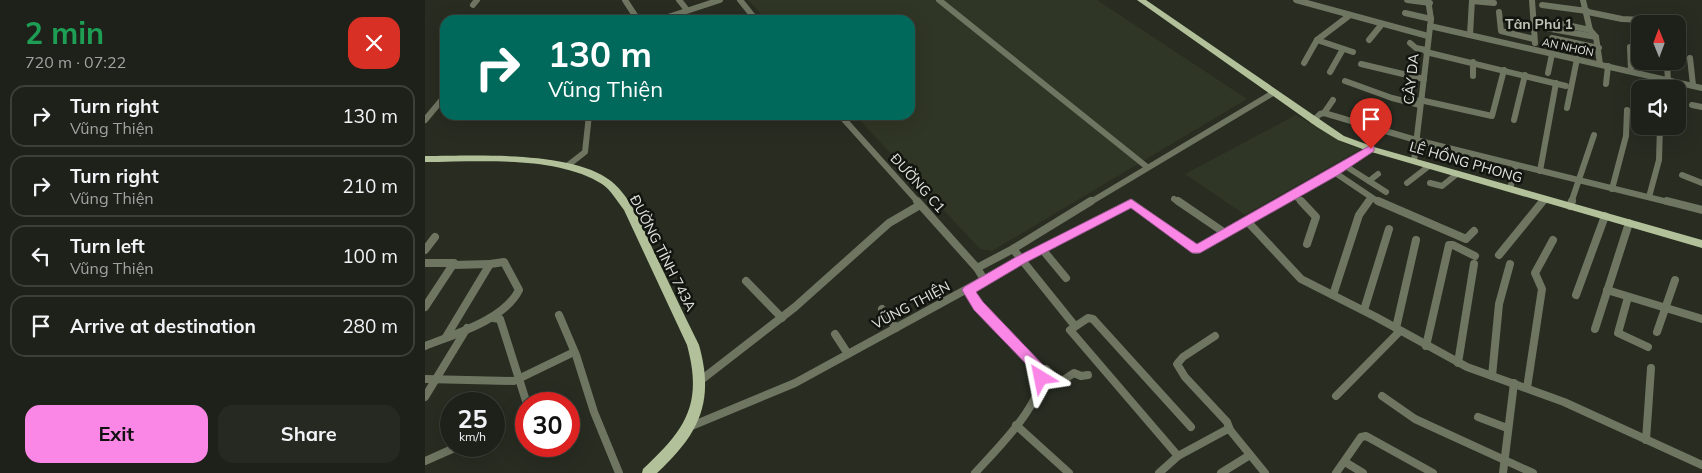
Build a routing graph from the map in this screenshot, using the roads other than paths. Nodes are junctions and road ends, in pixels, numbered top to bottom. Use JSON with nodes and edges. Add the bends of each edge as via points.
{"nodes":[{"id":1,"x":625,"y":0,"type":"edge"},
{"id":2,"x":679,"y":0,"type":"edge"},
{"id":3,"x":720,"y":0,"type":"edge"},
{"id":4,"x":740,"y":0,"type":"edge"},
{"id":5,"x":939,"y":0,"type":"edge"},
{"id":6,"x":1407,"y":0,"type":"edge"},
{"id":7,"x":1472,"y":0,"type":"edge"},
{"id":8,"x":1532,"y":0,"type":"edge"},
{"id":9,"x":1583,"y":0,"type":"edge"},
{"id":10,"x":1146,"y":1,"type":"edge"},
{"id":11,"x":1298,"y":1,"type":"edge"},
{"id":12,"x":1429,"y":2,"type":"edge"},
{"id":13,"x":1494,"y":3,"type":"dead end"},
{"id":14,"x":1542,"y":5,"type":"dead end"},
{"id":15,"x":687,"y":10,"type":"junction"},
{"id":16,"x":1499,"y":12,"type":"dead end"},
{"id":17,"x":1587,"y":12,"type":"junction"},
{"id":18,"x":1405,"y":13,"type":"dead end"},
{"id":19,"x":635,"y":15,"type":"edge"},
{"id":20,"x":673,"y":15,"type":"edge"},
{"id":21,"x":750,"y":15,"type":"edge"},
{"id":22,"x":1350,"y":15,"type":"junction"},
{"id":23,"x":1431,"y":19,"type":"junction"},
{"id":24,"x":1631,"y":19,"type":"edge"},
{"id":25,"x":1382,"y":24,"type":"junction"},
{"id":26,"x":1562,"y":24,"type":"dead end"},
{"id":27,"x":1430,"y":26,"type":"junction"},
{"id":28,"x":1546,"y":28,"type":"dead end"},
{"id":29,"x":1591,"y":30,"type":"junction"},
{"id":30,"x":1470,"y":35,"type":"junction"},
{"id":31,"x":1428,"y":36,"type":"junction"},
{"id":32,"x":1596,"y":37,"type":"junction"},
{"id":33,"x":1535,"y":38,"type":"junction"},
{"id":34,"x":1552,"y":38,"type":"dead end"},
{"id":35,"x":1317,"y":40,"type":"junction"},
{"id":36,"x":1369,"y":40,"type":"dead end"},
{"id":37,"x":1409,"y":43,"type":"dead end"},
{"id":38,"x":1630,"y":47,"type":"dead end"},
{"id":39,"x":1599,"y":48,"type":"junction"},
{"id":40,"x":1343,"y":49,"type":"junction"},
{"id":41,"x":1535,"y":50,"type":"junction"},
{"id":42,"x":1426,"y":51,"type":"junction"},
{"id":43,"x":1353,"y":52,"type":"dead end"},
{"id":44,"x":1552,"y":56,"type":"junction"},
{"id":45,"x":1690,"y":58,"type":"dead end"},
{"id":46,"x":1577,"y":59,"type":"junction"},
{"id":47,"x":1473,"y":62,"type":"junction"},
{"id":48,"x":1304,"y":63,"type":"dead end"},
{"id":49,"x":1361,"y":64,"type":"dead end"},
{"id":50,"x":1600,"y":64,"type":"junction"},
{"id":51,"x":1608,"y":66,"type":"junction"},
{"id":52,"x":1504,"y":70,"type":"junction"},
{"id":53,"x":1569,"y":70,"type":"dead end"},
{"id":54,"x":1667,"y":70,"type":"edge"},
{"id":55,"x":1631,"y":71,"type":"junction"},
{"id":56,"x":1330,"y":72,"type":"dead end"},
{"id":57,"x":1548,"y":73,"type":"dead end"},
{"id":58,"x":1525,"y":75,"type":"junction"},
{"id":59,"x":1473,"y":76,"type":"dead end"},
{"id":60,"x":1424,"y":79,"type":"junction"},
{"id":61,"x":1668,"y":80,"type":"joint"},
{"id":62,"x":1345,"y":81,"type":"dead end"},
{"id":63,"x":1556,"y":83,"type":"junction"},
{"id":64,"x":1606,"y":84,"type":"dead end"},
{"id":65,"x":1686,"y":84,"type":"edge"},
{"id":66,"x":1566,"y":86,"type":"dead end"},
{"id":67,"x":1693,"y":86,"type":"junction"},
{"id":68,"x":1702,"y":88,"type":"edge"},
{"id":69,"x":1273,"y":94,"type":"junction"},
{"id":70,"x":1333,"y":100,"type":"dead end"},
{"id":71,"x":440,"y":102,"type":"edge"},
{"id":72,"x":1420,"y":103,"type":"junction"},
{"id":73,"x":1692,"y":104,"type":"dead end"},
{"id":74,"x":1702,"y":107,"type":"edge"},
{"id":75,"x":1567,"y":108,"type":"dead end"},
{"id":76,"x":1627,"y":110,"type":"dead end"},
{"id":77,"x":1324,"y":113,"type":"junction"},
{"id":78,"x":425,"y":120,"type":"edge"},
{"id":79,"x":588,"y":120,"type":"edge"},
{"id":80,"x":844,"y":120,"type":"edge"},
{"id":81,"x":1514,"y":120,"type":"dead end"},
{"id":82,"x":1313,"y":121,"type":"junction"},
{"id":83,"x":1594,"y":135,"type":"dead end"},
{"id":84,"x":1660,"y":135,"type":"edge"},
{"id":85,"x":1417,"y":140,"type":"junction"},
{"id":86,"x":1371,"y":149,"type":"junction"},
{"id":87,"x":425,"y":159,"type":"edge"},
{"id":88,"x":1414,"y":161,"type":"junction"},
{"id":89,"x":1344,"y":165,"type":"junction"},
{"id":90,"x":1516,"y":165,"type":"junction"},
{"id":91,"x":567,"y":166,"type":"junction"},
{"id":92,"x":1429,"y":166,"type":"junction"},
{"id":93,"x":1147,"y":168,"type":"junction"},
{"id":94,"x":1540,"y":171,"type":"junction"},
{"id":95,"x":1334,"y":172,"type":"junction"},
{"id":96,"x":1377,"y":174,"type":"dead end"},
{"id":97,"x":1457,"y":174,"type":"junction"},
{"id":98,"x":1682,"y":175,"type":"dead end"},
{"id":99,"x":1369,"y":180,"type":"junction"},
{"id":100,"x":1577,"y":180,"type":"junction"},
{"id":101,"x":1702,"y":182,"type":"edge"},
{"id":102,"x":1407,"y":183,"type":"dead end"},
{"id":103,"x":1430,"y":183,"type":"dead end"},
{"id":104,"x":1510,"y":189,"type":"junction"},
{"id":105,"x":1612,"y":189,"type":"junction"},
{"id":106,"x":1386,"y":192,"type":"dead end"},
{"id":107,"x":1294,"y":195,"type":"junction"},
{"id":108,"x":1649,"y":197,"type":"junction"},
{"id":109,"x":1371,"y":198,"type":"junction"},
{"id":110,"x":1174,"y":199,"type":"dead end"},
{"id":111,"x":1545,"y":199,"type":"junction"},
{"id":112,"x":920,"y":204,"type":"junction"},
{"id":113,"x":1570,"y":206,"type":"junction"},
{"id":114,"x":1702,"y":210,"type":"edge"},
{"id":115,"x":1605,"y":216,"type":"junction"},
{"id":116,"x":1247,"y":221,"type":"junction"},
{"id":117,"x":1629,"y":223,"type":"junction"},
{"id":118,"x":1389,"y":229,"type":"dead end"},
{"id":119,"x":1474,"y":231,"type":"dead end"},
{"id":120,"x":1225,"y":233,"type":"junction"},
{"id":121,"x":435,"y":237,"type":"dead end"},
{"id":122,"x":1416,"y":240,"type":"dead end"},
{"id":123,"x":1553,"y":240,"type":"dead end"},
{"id":124,"x":1307,"y":244,"type":"dead end"},
{"id":125,"x":1702,"y":244,"type":"edge"},
{"id":126,"x":1013,"y":249,"type":"junction"},
{"id":127,"x":1042,"y":249,"type":"junction"},
{"id":128,"x":425,"y":250,"type":"edge"},
{"id":129,"x":1499,"y":255,"type":"dead end"},
{"id":130,"x":1020,"y":260,"type":"junction"},
{"id":131,"x":425,"y":263,"type":"edge"},
{"id":132,"x":490,"y":264,"type":"junction"},
{"id":133,"x":1510,"y":264,"type":"dead end"},
{"id":134,"x":453,"y":265,"type":"junction"},
{"id":135,"x":977,"y":268,"type":"junction"},
{"id":136,"x":1067,"y":278,"type":"dead end"},
{"id":137,"x":1675,"y":280,"type":"dead end"},
{"id":138,"x":746,"y":281,"type":"dead end"},
{"id":139,"x":985,"y":281,"type":"junction"},
{"id":140,"x":968,"y":290,"type":"junction"},
{"id":141,"x":1607,"y":290,"type":"junction"},
{"id":142,"x":1333,"y":295,"type":"junction"},
{"id":143,"x":1576,"y":295,"type":"dead end"},
{"id":144,"x":1627,"y":296,"type":"junction"},
{"id":145,"x":425,"y":307,"type":"edge"},
{"id":146,"x":1664,"y":308,"type":"junction"},
{"id":147,"x":882,"y":310,"type":"dead end"},
{"id":148,"x":1364,"y":310,"type":"junction"},
{"id":149,"x":559,"y":315,"type":"dead end"},
{"id":150,"x":493,"y":318,"type":"junction"},
{"id":151,"x":782,"y":318,"type":"junction"},
{"id":152,"x":1702,"y":319,"type":"edge"},
{"id":153,"x":1075,"y":326,"type":"junction"},
{"id":154,"x":467,"y":328,"type":"junction"},
{"id":155,"x":896,"y":328,"type":"junction"},
{"id":156,"x":1398,"y":329,"type":"junction"},
{"id":157,"x":1595,"y":329,"type":"dead end"},
{"id":158,"x":1657,"y":332,"type":"dead end"},
{"id":159,"x":835,"y":334,"type":"dead end"},
{"id":160,"x":1215,"y":336,"type":"dead end"},
{"id":161,"x":446,"y":337,"type":"junction"},
{"id":162,"x":425,"y":346,"type":"edge"},
{"id":163,"x":1426,"y":346,"type":"junction"},
{"id":164,"x":1648,"y":347,"type":"dead end"},
{"id":165,"x":575,"y":352,"type":"junction"},
{"id":166,"x":848,"y":354,"type":"junction"},
{"id":167,"x":1458,"y":363,"type":"junction"},
{"id":168,"x":1651,"y":368,"type":"dead end"},
{"id":169,"x":1039,"y":369,"type":"junction"},
{"id":170,"x":1088,"y":375,"type":"dead end"},
{"id":171,"x":1492,"y":376,"type":"junction"},
{"id":172,"x":425,"y":379,"type":"edge"},
{"id":173,"x":436,"y":379,"type":"junction"},
{"id":174,"x":520,"y":379,"type":"junction"},
{"id":175,"x":701,"y":380,"type":"junction"},
{"id":176,"x":1513,"y":383,"type":"junction"},
{"id":177,"x":1527,"y":388,"type":"junction"},
{"id":178,"x":524,"y":392,"type":"edge"},
{"id":179,"x":1336,"y":396,"type":"dead end"},
{"id":180,"x":1382,"y":396,"type":"dead end"},
{"id":181,"x":425,"y":397,"type":"edge"},
{"id":182,"x":1478,"y":417,"type":"dead end"},
{"id":183,"x":1016,"y":425,"type":"junction"},
{"id":184,"x":689,"y":427,"type":"junction"},
{"id":185,"x":1191,"y":427,"type":"dead end"},
{"id":186,"x":1507,"y":428,"type":"junction"},
{"id":187,"x":1230,"y":430,"type":"junction"},
{"id":188,"x":1646,"y":440,"type":"junction"},
{"id":189,"x":440,"y":454,"type":"edge"},
{"id":190,"x":1250,"y":455,"type":"junction"},
{"id":191,"x":1178,"y":456,"type":"junction"},
{"id":192,"x":1504,"y":459,"type":"junction"},
{"id":193,"x":425,"y":461,"type":"edge"},
{"id":194,"x":1345,"y":462,"type":"junction"},
{"id":195,"x":1702,"y":465,"type":"edge"},
{"id":196,"x":619,"y":473,"type":"edge"},
{"id":197,"x":647,"y":473,"type":"edge"},
{"id":198,"x":975,"y":473,"type":"edge"},
{"id":199,"x":1069,"y":473,"type":"edge"},
{"id":200,"x":1159,"y":473,"type":"edge"},
{"id":201,"x":1221,"y":473,"type":"edge"},
{"id":202,"x":1265,"y":473,"type":"edge"},
{"id":203,"x":1337,"y":473,"type":"edge"},
{"id":204,"x":1363,"y":473,"type":"edge"},
{"id":205,"x":1433,"y":473,"type":"edge"},
{"id":206,"x":1503,"y":473,"type":"edge"},
{"id":207,"x":1533,"y":473,"type":"edge"}],
"edges":[{"from":1,"to":19,"type":"street"},
{"from":2,"to":15,"type":"street"},
{"from":3,"to":15,"type":"street"},
{"from":4,"to":21,"type":"street"},
{"from":5,"to":93,"type":"street"},
{"from":6,"to":12,"type":"street"},
{"from":7,"to":13,"type":"street"},
{"from":7,"to":30,"type":"street"},
{"from":8,"to":33,"type":"street"},
{"from":9,"to":17,"type":"street"},
{"from":10,"to":69,"type":"main road","name":"LÊ HỒNG PHONG"},
{"from":11,"to":22,"type":"street"},
{"from":12,"to":23,"type":"street","name":"CÂY DA"},
{"from":14,"to":17,"type":"street"},
{"from":15,"to":20,"type":"street"},
{"from":16,"to":33,"type":"street","via":[[1501,31]]},
{"from":17,"to":24,"type":"street"},
{"from":17,"to":29,"type":"street"},
{"from":18,"to":23,"type":"street"},
{"from":22,"to":25,"type":"street"},
{"from":22,"to":35,"type":"street"},
{"from":23,"to":27,"type":"street","name":"CÂY DA"},
{"from":25,"to":31,"type":"street"},
{"from":25,"to":36,"type":"street"},
{"from":26,"to":29,"type":"street"},
{"from":27,"to":30,"type":"street","name":"AN NHƠN"},
{"from":27,"to":31,"type":"street","name":"CÂY DA"},
{"from":28,"to":32,"type":"street"},
{"from":29,"to":32,"type":"street"},
{"from":30,"to":41,"type":"street","name":"AN NHƠN","via":[[1516,49]]},
{"from":31,"to":42,"type":"street","name":"CÂY DA"},
{"from":32,"to":39,"type":"street"},
{"from":33,"to":41,"type":"street"},
{"from":34,"to":39,"type":"street"},
{"from":35,"to":40,"type":"street"},
{"from":35,"to":48,"type":"street"},
{"from":37,"to":42,"type":"street"},
{"from":38,"to":55,"type":"street"},
{"from":39,"to":50,"type":"street"},
{"from":40,"to":43,"type":"street"},
{"from":40,"to":56,"type":"street"},
{"from":41,"to":44,"type":"street","name":"AN NHƠN"},
{"from":42,"to":47,"type":"street"},
{"from":42,"to":60,"type":"street","name":"CÂY DA"},
{"from":44,"to":46,"type":"street","name":"AN NHƠN"},
{"from":44,"to":53,"type":"street","via":[[1571,62]]},
{"from":44,"to":57,"type":"street"},
{"from":45,"to":67,"type":"street"},
{"from":46,"to":50,"type":"street","name":"AN NHƠN"},
{"from":46,"to":75,"type":"street"},
{"from":47,"to":52,"type":"street"},
{"from":47,"to":59,"type":"street"},
{"from":49,"to":60,"type":"street"},
{"from":50,"to":51,"type":"street","name":"AN NHƠN"},
{"from":51,"to":55,"type":"street","name":"AN NHƠN"},
{"from":51,"to":64,"type":"street"},
{"from":52,"to":58,"type":"street"},
{"from":52,"to":72,"type":"street","via":[[1492,116]]},
{"from":54,"to":61,"type":"street"},
{"from":55,"to":61,"type":"street","name":"AN NHƠN"},
{"from":58,"to":63,"type":"street"},
{"from":58,"to":81,"type":"street"},
{"from":60,"to":72,"type":"street","name":"CÂY DA"},
{"from":62,"to":72,"type":"street","via":[[1392,98]]},
{"from":63,"to":66,"type":"street"},
{"from":63,"to":94,"type":"street"},
{"from":65,"to":67,"type":"street","name":"AN NHƠN"},
{"from":67,"to":68,"type":"street","name":"AN NHƠN"},
{"from":69,"to":82,"type":"main road","name":"LÊ HỒNG PHONG"},
{"from":69,"to":93,"type":"street"},
{"from":70,"to":77,"type":"street"},
{"from":71,"to":78,"type":"street"},
{"from":72,"to":85,"type":"street","name":"CÂY DA"},
{"from":73,"to":74,"type":"street"},
{"from":76,"to":105,"type":"street","via":[[1626,136]]},
{"from":77,"to":82,"type":"street"},
{"from":77,"to":85,"type":"street"},
{"from":79,"to":91,"type":"street","via":[[585,152]]},
{"from":80,"to":112,"type":"street","name":"ĐƯỜNG C1"},
{"from":82,"to":86,"type":"main road","name":"LÊ HỒNG PHONG","via":[[1341,138]]},
{"from":83,"to":100,"type":"street"},
{"from":84,"to":108,"type":"street","via":[[1659,160]]},
{"from":85,"to":88,"type":"street","name":"CÂY DA"},
{"from":85,"to":90,"type":"street"},
{"from":86,"to":88,"type":"main road","name":"LÊ HỒNG PHONG"},
{"from":86,"to":89,"type":"street","name":"VŨNG THIỆN"},
{"from":87,"to":91,"type":"main road","name":"ĐƯỜNG TỈNH 743A"},
{"from":88,"to":92,"type":"main road","name":"LÊ HỒNG PHONG"},
{"from":89,"to":95,"type":"street","name":"VŨNG THIỆN"},
{"from":89,"to":99,"type":"street"},
{"from":90,"to":94,"type":"street"},
{"from":90,"to":104,"type":"street"},
{"from":91,"to":175,"type":"main road","name":"ĐƯỜNG TỈNH 743A","via":[[607,183],[628,208],[693,345]]},
{"from":92,"to":97,"type":"main road","name":"LÊ HỒNG PHONG"},
{"from":92,"to":102,"type":"street"},
{"from":93,"to":126,"type":"street"},
{"from":94,"to":100,"type":"street"},
{"from":95,"to":107,"type":"street","name":"VŨNG THIỆN"},
{"from":95,"to":109,"type":"street"},
{"from":96,"to":99,"type":"street"},
{"from":97,"to":103,"type":"street","via":[[1441,187]]},
{"from":97,"to":104,"type":"main road","name":"LÊ HỒNG PHONG"},
{"from":98,"to":101,"type":"street"},
{"from":99,"to":106,"type":"street"},
{"from":100,"to":105,"type":"street"},
{"from":100,"to":113,"type":"street"},
{"from":104,"to":111,"type":"main road","name":"LÊ HỒNG PHONG"},
{"from":105,"to":108,"type":"street"},
{"from":107,"to":116,"type":"street","name":"VŨNG THIỆN"},
{"from":107,"to":124,"type":"street","via":[[1315,215]]},
{"from":108,"to":114,"type":"street"},
{"from":109,"to":119,"type":"street","via":[[1466,239]]},
{"from":109,"to":142,"type":"street","via":[[1359,215]]},
{"from":110,"to":120,"type":"street"},
{"from":111,"to":113,"type":"main road","name":"LÊ HỒNG PHONG"},
{"from":111,"to":129,"type":"street"},
{"from":112,"to":135,"type":"street","name":"ĐƯỜNG C1"},
{"from":112,"to":151,"type":"street","via":[[889,223]]},
{"from":113,"to":115,"type":"main road","name":"LÊ HỒNG PHONG"},
{"from":115,"to":117,"type":"main road","name":"LÊ HỒNG PHONG"},
{"from":115,"to":143,"type":"street"},
{"from":116,"to":120,"type":"street","name":"VŨNG THIỆN"},
{"from":116,"to":142,"type":"street","via":[[1297,276]]},
{"from":117,"to":125,"type":"main road","name":"LÊ HỒNG PHONG"},
{"from":117,"to":141,"type":"street"},
{"from":118,"to":148,"type":"street"},
{"from":120,"to":127,"type":"street","name":"VŨNG THIỆN","via":[[1195,250],[1131,203]]},
{"from":121,"to":128,"type":"street"},
{"from":122,"to":156,"type":"street"},
{"from":123,"to":177,"type":"street","via":[[1535,273],[1541,289]]},
{"from":126,"to":130,"type":"street"},
{"from":126,"to":135,"type":"street"},
{"from":127,"to":130,"type":"street","name":"VŨNG THIỆN"},
{"from":127,"to":136,"type":"street"},
{"from":130,"to":139,"type":"street","name":"VŨNG THIỆN"},
{"from":130,"to":153,"type":"street"},
{"from":131,"to":134,"type":"street"},
{"from":132,"to":134,"type":"street"},
{"from":132,"to":150,"type":"street","via":[[504,262],[519,290],[516,298]]},
{"from":132,"to":161,"type":"street"},
{"from":133,"to":171,"type":"street","via":[[1502,291]]},
{"from":134,"to":145,"type":"street"},
{"from":135,"to":139,"type":"street","name":"ĐƯỜNG C1"},
{"from":137,"to":146,"type":"street"},
{"from":138,"to":151,"type":"street"},
{"from":139,"to":140,"type":"street","name":"VŨNG THIỆN"},
{"from":140,"to":155,"type":"street","name":"VŨNG THIỆN"},
{"from":140,"to":169,"type":"street","via":[[979,306]]},
{"from":141,"to":144,"type":"street"},
{"from":141,"to":157,"type":"street"},
{"from":142,"to":148,"type":"street"},
{"from":144,"to":146,"type":"street"},
{"from":144,"to":164,"type":"street","via":[[1618,333]]},
{"from":146,"to":152,"type":"street"},
{"from":146,"to":158,"type":"street"},
{"from":147,"to":155,"type":"street"},
{"from":148,"to":156,"type":"street"},
{"from":149,"to":165,"type":"street"},
{"from":150,"to":154,"type":"street"},
{"from":150,"to":174,"type":"street","via":[[500,319]]},
{"from":151,"to":175,"type":"street"},
{"from":153,"to":185,"type":"street","via":[[1093,319]]},
{"from":153,"to":191,"type":"street","via":[[1070,330]]},
{"from":154,"to":161,"type":"street"},
{"from":154,"to":173,"type":"street"},
{"from":155,"to":166,"type":"street","name":"VŨNG THIỆN"},
{"from":156,"to":163,"type":"street"},
{"from":156,"to":179,"type":"street"},
{"from":159,"to":166,"type":"street"},
{"from":160,"to":187,"type":"street","via":[[1177,364],[1185,378],[1227,422]]},
{"from":161,"to":162,"type":"street"},
{"from":163,"to":167,"type":"street"},
{"from":163,"to":167,"type":"street","via":[[1449,245],[1453,245],[1475,260]]},
{"from":165,"to":174,"type":"street"},
{"from":165,"to":196,"type":"street","via":[[594,412]]},
{"from":166,"to":184,"type":"street","name":"VŨNG THIỆN","via":[[777,392]]},
{"from":167,"to":171,"type":"street"},
{"from":168,"to":188,"type":"street"},
{"from":169,"to":170,"type":"street","via":[[1046,369],[1059,383],[1074,374]]},
{"from":169,"to":183,"type":"street","via":[[1038,391]]},
{"from":171,"to":176,"type":"street"},
{"from":172,"to":173,"type":"street"},
{"from":173,"to":174,"type":"street","via":[[511,382]]},
{"from":173,"to":181,"type":"street"},
{"from":174,"to":178,"type":"street"},
{"from":175,"to":184,"type":"main road","name":"ĐƯỜNG TỈNH 743A","via":[[697,407]]},
{"from":176,"to":177,"type":"street"},
{"from":176,"to":186,"type":"street"},
{"from":177,"to":188,"type":"street"},
{"from":180,"to":192,"type":"street","via":[[1415,419]]},
{"from":182,"to":186,"type":"street"},
{"from":183,"to":198,"type":"street"},
{"from":183,"to":199,"type":"street"},
{"from":184,"to":197,"type":"main road","name":"ĐƯỜNG TỈNH 743A","via":[[664,459]]},
{"from":186,"to":192,"type":"street"},
{"from":187,"to":190,"type":"street"},
{"from":187,"to":191,"type":"street"},
{"from":188,"to":195,"type":"street"},
{"from":189,"to":193,"type":"street"},
{"from":190,"to":201,"type":"street"},
{"from":190,"to":202,"type":"street"},
{"from":191,"to":200,"type":"street"},
{"from":192,"to":206,"type":"street"},
{"from":192,"to":207,"type":"street"},
{"from":194,"to":203,"type":"street"},
{"from":194,"to":204,"type":"street"},
{"from":194,"to":205,"type":"street","via":[[1361,437],[1365,436]]}]}
